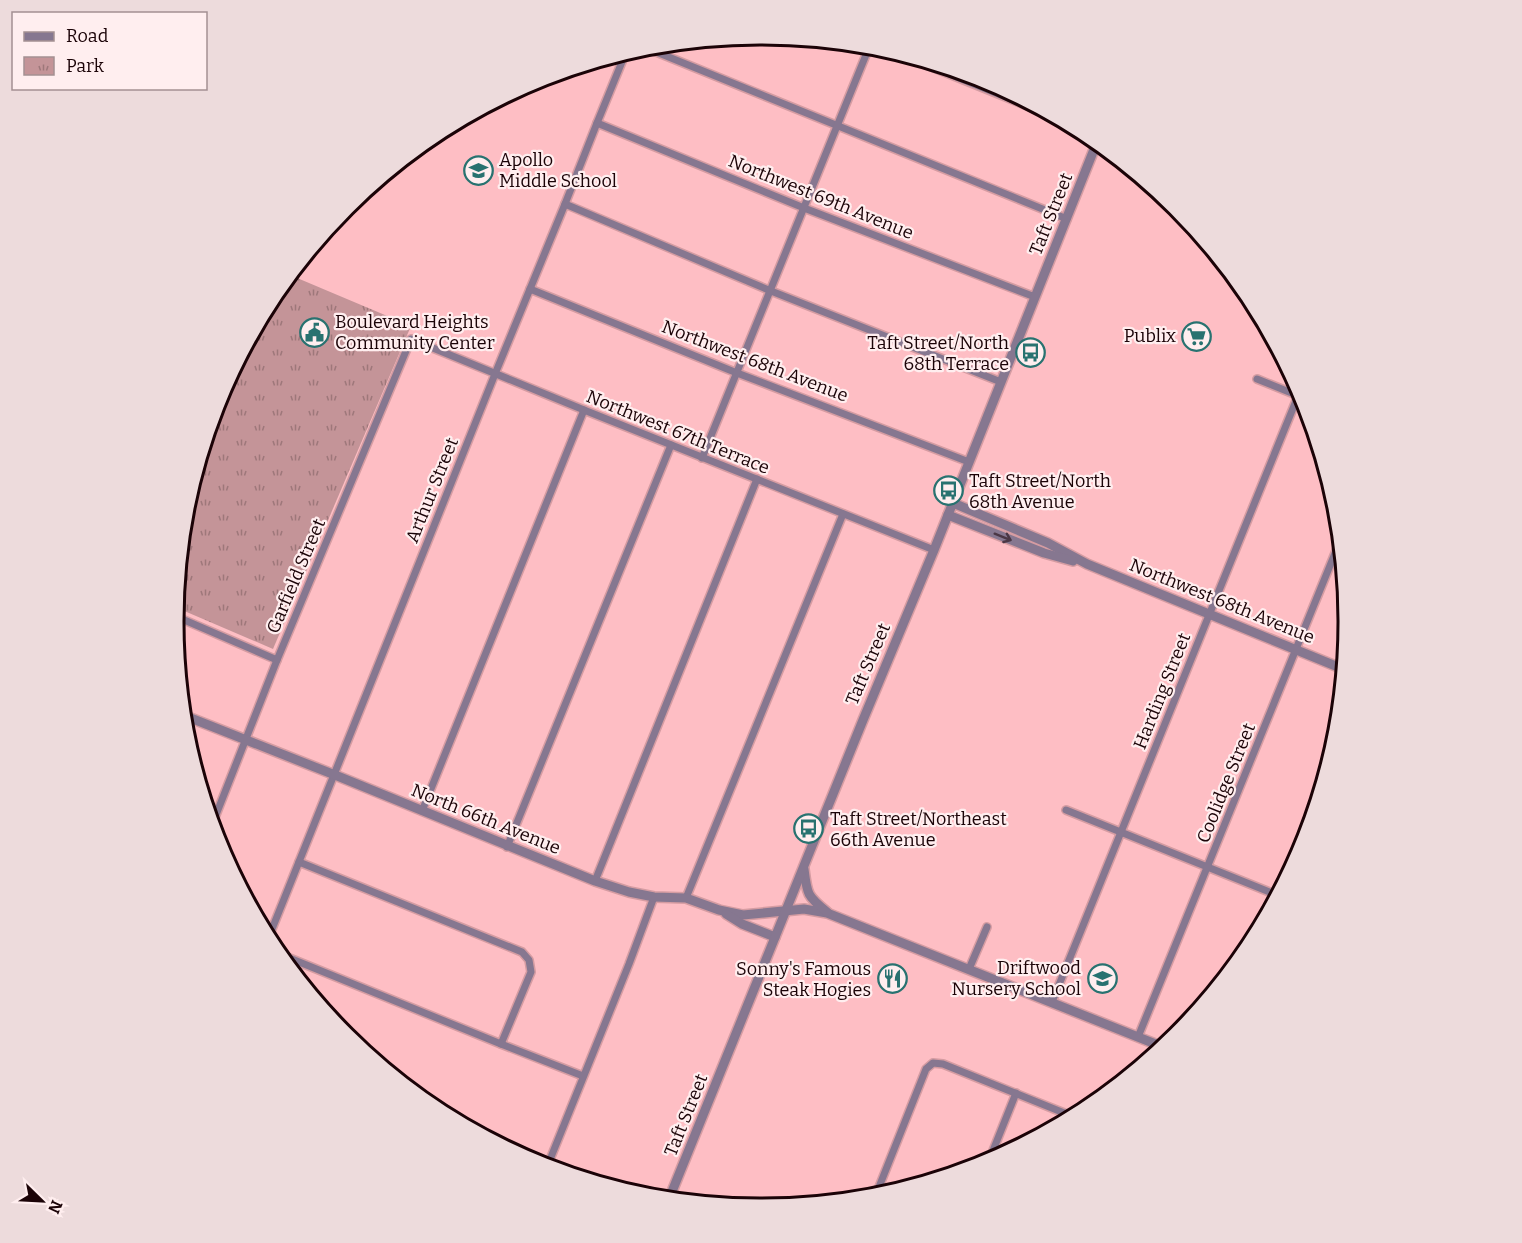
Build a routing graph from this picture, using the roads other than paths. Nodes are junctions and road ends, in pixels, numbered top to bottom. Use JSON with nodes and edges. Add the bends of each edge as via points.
{"nodes":[{"id":1,"x":661,"y":54,"type":"edge"},
{"id":2,"x":866,"y":55,"type":"edge"},
{"id":3,"x":622,"y":63,"type":"edge"},
{"id":4,"x":597,"y":123,"type":"junction"},
{"id":5,"x":837,"y":125,"type":"junction"},
{"id":6,"x":1094,"y":151,"type":"edge"},
{"id":7,"x":565,"y":204,"type":"junction"},
{"id":8,"x":804,"y":208,"type":"junction"},
{"id":9,"x":1067,"y":219,"type":"junction"},
{"id":10,"x":530,"y":289,"type":"junction"},
{"id":11,"x":771,"y":291,"type":"junction"},
{"id":12,"x":1035,"y":297,"type":"junction"},
{"id":13,"x":411,"y":339,"type":"joint"},
{"id":14,"x":737,"y":373,"type":"junction"},
{"id":15,"x":495,"y":374,"type":"junction"},
{"id":16,"x":1257,"y":379,"type":"dead end"},
{"id":17,"x":1001,"y":382,"type":"junction"},
{"id":18,"x":1289,"y":391,"type":"edge"},
{"id":19,"x":1296,"y":407,"type":"edge"},
{"id":20,"x":584,"y":410,"type":"junction"},
{"id":21,"x":671,"y":445,"type":"junction"},
{"id":22,"x":702,"y":458,"type":"junction"},
{"id":23,"x":969,"y":462,"type":"junction"},
{"id":24,"x":757,"y":479,"type":"junction"},
{"id":25,"x":953,"y":503,"type":"junction"},
{"id":26,"x":843,"y":514,"type":"junction"},
{"id":27,"x":948,"y":515,"type":"junction"},
{"id":28,"x":934,"y":550,"type":"junction"},
{"id":29,"x":1334,"y":556,"type":"edge"},
{"id":30,"x":1087,"y":564,"type":"junction"},
{"id":31,"x":1209,"y":614,"type":"junction"},
{"id":32,"x":184,"y":620,"type":"edge"},
{"id":33,"x":1296,"y":650,"type":"junction"},
{"id":34,"x":277,"y":660,"type":"junction"},
{"id":35,"x":1335,"y":666,"type":"edge"},
{"id":36,"x":193,"y":719,"type":"edge"},
{"id":37,"x":246,"y":740,"type":"junction"},
{"id":38,"x":335,"y":775,"type":"junction"},
{"id":39,"x":1066,"y":810,"type":"dead end"},
{"id":40,"x":422,"y":811,"type":"junction"},
{"id":41,"x":217,"y":812,"type":"edge"},
{"id":42,"x":1121,"y":832,"type":"junction"},
{"id":43,"x":507,"y":847,"type":"junction"},
{"id":44,"x":299,"y":862,"type":"junction"},
{"id":45,"x":804,"y":867,"type":"junction"},
{"id":46,"x":1208,"y":867,"type":"junction"},
{"id":47,"x":595,"y":881,"type":"junction"},
{"id":48,"x":1270,"y":892,"type":"edge"},
{"id":49,"x":654,"y":897,"type":"junction"},
{"id":50,"x":686,"y":898,"type":"junction"},
{"id":51,"x":719,"y":910,"type":"junction"},
{"id":52,"x":786,"y":910,"type":"junction"},
{"id":53,"x":828,"y":913,"type":"junction"},
{"id":54,"x":273,"y":927,"type":"edge"},
{"id":55,"x":987,"y":927,"type":"dead end"},
{"id":56,"x":775,"y":937,"type":"junction"},
{"id":57,"x":295,"y":960,"type":"edge"},
{"id":58,"x":969,"y":969,"type":"junction"},
{"id":59,"x":1052,"y":1002,"type":"junction"},
{"id":60,"x":1138,"y":1037,"type":"junction"},
{"id":61,"x":1154,"y":1043,"type":"edge"},
{"id":62,"x":501,"y":1044,"type":"junction"},
{"id":63,"x":583,"y":1076,"type":"junction"},
{"id":64,"x":1016,"y":1093,"type":"junction"},
{"id":65,"x":1063,"y":1112,"type":"edge"},
{"id":66,"x":994,"y":1149,"type":"edge"},
{"id":67,"x":551,"y":1158,"type":"edge"},
{"id":68,"x":880,"y":1185,"type":"edge"},
{"id":69,"x":672,"y":1191,"type":"edge"}],
"edges":[{"from":1,"to":5,"type":"street"},
{"from":2,"to":5,"type":"street"},
{"from":3,"to":4,"type":"street","name":"Arthur Street"},
{"from":4,"to":7,"type":"street","name":"Arthur Street"},
{"from":4,"to":8,"type":"street","name":"Northwest 69th Avenue"},
{"from":5,"to":8,"type":"street"},
{"from":5,"to":9,"type":"street"},
{"from":6,"to":9,"type":"street","name":"Taft Street"},
{"from":7,"to":10,"type":"street","name":"Arthur Street"},
{"from":7,"to":11,"type":"street"},
{"from":8,"to":11,"type":"street"},
{"from":8,"to":12,"type":"street","name":"Northwest 69th Avenue"},
{"from":9,"to":12,"type":"street","name":"Taft Street"},
{"from":10,"to":14,"type":"street","name":"Northwest 68th Avenue"},
{"from":10,"to":15,"type":"street","name":"Arthur Street"},
{"from":11,"to":14,"type":"street"},
{"from":11,"to":17,"type":"street"},
{"from":12,"to":17,"type":"street","name":"Taft Street"},
{"from":13,"to":15,"type":"street","name":"Northwest 67th Terrace"},
{"from":13,"to":34,"type":"street","name":"Garfield Street"},
{"from":14,"to":22,"type":"street"},
{"from":14,"to":23,"type":"street","name":"Northwest 68th Avenue"},
{"from":15,"to":20,"type":"street","name":"Northwest 67th Terrace"},
{"from":15,"to":38,"type":"street","name":"Arthur Street"},
{"from":16,"to":18,"type":"street"},
{"from":17,"to":23,"type":"street","name":"Taft Street"},
{"from":19,"to":31,"type":"street","name":"Harding Street"},
{"from":20,"to":21,"type":"street","name":"Northwest 67th Terrace"},
{"from":20,"to":40,"type":"street"},
{"from":21,"to":22,"type":"street","name":"Northwest 67th Terrace"},
{"from":21,"to":43,"type":"street"},
{"from":22,"to":24,"type":"street","name":"Northwest 67th Terrace"},
{"from":23,"to":25,"type":"street","name":"Taft Street"},
{"from":24,"to":26,"type":"street","name":"Northwest 67th Terrace"},
{"from":24,"to":47,"type":"street"},
{"from":25,"to":27,"type":"street","name":"Taft Street"},
{"from":25,"to":30,"type":"street","name":"Northwest 68th Avenue"},
{"from":26,"to":28,"type":"street","name":"Northwest 67th Terrace"},
{"from":26,"to":50,"type":"street"},
{"from":27,"to":28,"type":"street","name":"Taft Street"},
{"from":27,"to":30,"type":"street","name":"Northwest 68th Avenue","one_way":true,"via":[[1044,553]]},
{"from":28,"to":45,"type":"street","name":"Taft Street"},
{"from":29,"to":33,"type":"street","name":"Coolidge Street"},
{"from":30,"to":31,"type":"street","name":"Northwest 68th Avenue"},
{"from":31,"to":33,"type":"street","name":"Northwest 68th Avenue"},
{"from":31,"to":42,"type":"street","name":"Harding Street"},
{"from":32,"to":34,"type":"street"},
{"from":33,"to":35,"type":"street","name":"Northwest 68th Avenue"},
{"from":33,"to":46,"type":"street","name":"Coolidge Street"},
{"from":34,"to":37,"type":"street","name":"Garfield Street"},
{"from":36,"to":37,"type":"street","name":"North 66th Avenue"},
{"from":37,"to":38,"type":"street","name":"North 66th Avenue"},
{"from":37,"to":41,"type":"street","name":"Garfield Street"},
{"from":38,"to":40,"type":"street","name":"North 66th Avenue"},
{"from":38,"to":44,"type":"street","name":"Arthur Street"},
{"from":39,"to":42,"type":"street"},
{"from":40,"to":43,"type":"street","name":"North 66th Avenue"},
{"from":42,"to":46,"type":"street"},
{"from":42,"to":59,"type":"street","name":"Harding Street"},
{"from":43,"to":47,"type":"street","name":"North 66th Avenue"},
{"from":44,"to":54,"type":"street","name":"Arthur Street"},
{"from":44,"to":62,"type":"street","via":[[522,952],[530,960],[531,972]]},
{"from":45,"to":52,"type":"street","name":"Taft Street"},
{"from":45,"to":53,"type":"street","via":[[809,896]]},
{"from":46,"to":48,"type":"street"},
{"from":46,"to":60,"type":"street","name":"Coolidge Street"},
{"from":47,"to":49,"type":"street","name":"North 66th Avenue"},
{"from":49,"to":50,"type":"street","name":"North 66th Avenue"},
{"from":49,"to":63,"type":"street"},
{"from":50,"to":51,"type":"street","name":"North 66th Avenue"},
{"from":51,"to":52,"type":"street","name":"North 66th Avenue","via":[[743,915]]},
{"from":51,"to":56,"type":"street"},
{"from":52,"to":53,"type":"street","name":"North 66th Avenue"},
{"from":52,"to":56,"type":"street","name":"Taft Street"},
{"from":53,"to":58,"type":"street"},
{"from":55,"to":58,"type":"street"},
{"from":56,"to":69,"type":"street","name":"Taft Street"},
{"from":57,"to":62,"type":"street"},
{"from":58,"to":59,"type":"street"},
{"from":59,"to":60,"type":"street"},
{"from":60,"to":61,"type":"street"},
{"from":62,"to":63,"type":"street"},
{"from":63,"to":67,"type":"street"},
{"from":64,"to":65,"type":"street"},
{"from":64,"to":66,"type":"street"},
{"from":64,"to":68,"type":"street","via":[[943,1064],[933,1064],[926,1069]]}]}
